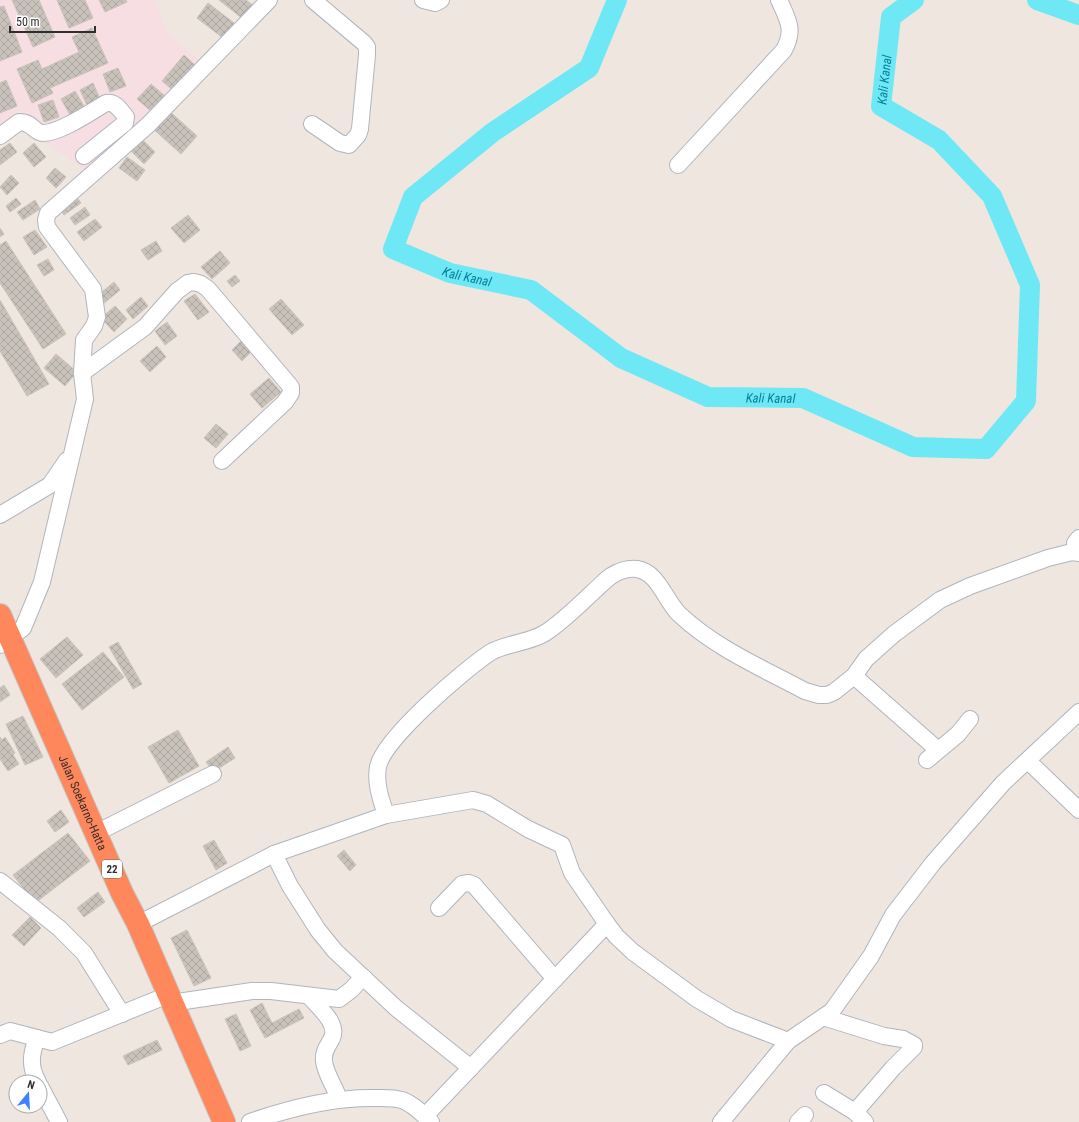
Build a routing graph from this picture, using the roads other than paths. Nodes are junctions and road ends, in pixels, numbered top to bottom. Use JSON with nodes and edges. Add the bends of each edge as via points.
{"nodes":[{"id":1,"x":269,"y":0,"type":"edge"},
{"id":2,"x":313,"y":0,"type":"edge"},
{"id":3,"x":423,"y":0,"type":"edge"},
{"id":4,"x":441,"y":0,"type":"edge"},
{"id":5,"x":779,"y":0,"type":"edge"},
{"id":6,"x":312,"y":124,"type":"dead end"},
{"id":7,"x":0,"y":136,"type":"edge"},
{"id":8,"x":84,"y":156,"type":"dead end"},
{"id":9,"x":678,"y":165,"type":"dead end"},
{"id":10,"x":82,"y":373,"type":"junction"},
{"id":11,"x":74,"y":449,"type":"junction"},
{"id":12,"x":222,"y":461,"type":"dead end"},
{"id":13,"x":0,"y":515,"type":"edge"},
{"id":14,"x":1078,"y":547,"type":"edge"},
{"id":15,"x":0,"y":615,"type":"edge"},
{"id":16,"x":5,"y":642,"type":"edge"},
{"id":17,"x":854,"y":676,"type":"junction"},
{"id":18,"x":1079,"y":712,"type":"edge"},
{"id":19,"x":970,"y":719,"type":"dead end"},
{"id":20,"x":1028,"y":760,"type":"junction"},
{"id":21,"x":213,"y":774,"type":"dead end"},
{"id":22,"x":1079,"y":810,"type":"edge"},
{"id":23,"x":386,"y":815,"type":"junction"},
{"id":24,"x":96,"y":832,"type":"junction"},
{"id":25,"x":274,"y":854,"type":"junction"},
{"id":26,"x":0,"y":881,"type":"edge"},
{"id":27,"x":439,"y":908,"type":"dead end"},
{"id":28,"x":138,"y":924,"type":"junction"},
{"id":29,"x":607,"y":924,"type":"junction"},
{"id":30,"x":363,"y":977,"type":"junction"},
{"id":31,"x":556,"y":979,"type":"junction"},
{"id":32,"x":309,"y":996,"type":"junction"},
{"id":33,"x":170,"y":999,"type":"junction"},
{"id":34,"x":122,"y":1014,"type":"junction"},
{"id":35,"x":823,"y":1017,"type":"junction"},
{"id":36,"x":0,"y":1035,"type":"edge"},
{"id":37,"x":37,"y":1038,"type":"junction"},
{"id":38,"x":788,"y":1041,"type":"junction"},
{"id":39,"x":471,"y":1068,"type":"junction"},
{"id":40,"x":33,"y":1074,"type":"edge"},
{"id":41,"x":824,"y":1093,"type":"dead end"},
{"id":42,"x":339,"y":1099,"type":"junction"},
{"id":43,"x":48,"y":1101,"type":"edge"},
{"id":44,"x":860,"y":1117,"type":"edge"},
{"id":45,"x":428,"y":1119,"type":"edge"},
{"id":46,"x":59,"y":1122,"type":"edge"},
{"id":47,"x":224,"y":1122,"type":"edge"},
{"id":48,"x":250,"y":1122,"type":"edge"},
{"id":49,"x":722,"y":1122,"type":"edge"}],
"edges":[{"from":1,"to":10,"type":"street","via":[[148,125],[48,213],[47,227],[93,289],[97,317],[84,340]]},
{"from":2,"to":6,"type":"street","via":[[364,43],[367,55],[360,129],[353,142],[340,143]]},
{"from":3,"to":4,"type":"street","via":[[435,3]]},
{"from":5,"to":9,"type":"street","via":[[790,24],[790,39],[784,50]]},
{"from":7,"to":8,"type":"street","via":[[19,122],[31,124],[36,131],[43,134],[58,129],[106,103],[116,105],[126,116],[125,123]]},
{"from":10,"to":11,"type":"street","via":[[85,399]]},
{"from":10,"to":12,"type":"street","via":[[145,327],[177,291],[188,283],[201,284],[232,316],[291,387],[291,393],[285,402]]},
{"from":11,"to":13,"type":"street","via":[[50,485]]},
{"from":11,"to":16,"type":"street","via":[[42,582],[23,628]]},
{"from":14,"to":17,"type":"street","via":[[970,586],[940,600],[894,634],[866,659]]},
{"from":15,"to":16,"type":"highway","name":"Jalan Soekarno-Hatta","number":"22"},
{"from":16,"to":24,"type":"highway","name":"Jalan Soekarno-Hatta","number":"22"},
{"from":17,"to":19,"type":"street","via":[[932,755],[958,734]]},
{"from":17,"to":23,"type":"street","via":[[827,695],[805,691],[719,645],[678,613],[667,601],[658,582],[639,570],[628,569],[610,576],[544,634],[492,652],[446,687],[392,740],[382,755],[378,768],[379,793]]},
{"from":18,"to":20,"type":"street"},
{"from":20,"to":22,"type":"street"},
{"from":20,"to":35,"type":"street","via":[[1004,783],[933,863],[893,915],[871,956],[841,999],[832,1011]]},
{"from":21,"to":24,"type":"street"},
{"from":23,"to":25,"type":"street"},
{"from":23,"to":29,"type":"street","via":[[465,800],[487,804],[534,832],[562,845],[572,874]]},
{"from":24,"to":28,"type":"highway","name":"Jalan Soekarno-Hatta","number":"22"},
{"from":25,"to":28,"type":"street"},
{"from":25,"to":30,"type":"street","via":[[290,886],[318,930],[335,951]]},
{"from":26,"to":34,"type":"street","via":[[59,928],[84,953]]},
{"from":27,"to":31,"type":"street","via":[[462,884],[474,885]]},
{"from":28,"to":33,"type":"highway","name":"Jalan Soekarno-Hatta","number":"22"},
{"from":29,"to":31,"type":"street"},
{"from":29,"to":38,"type":"street","via":[[634,952],[697,999],[731,1019]]},
{"from":30,"to":32,"type":"street","via":[[339,998]]},
{"from":30,"to":39,"type":"street","via":[[396,1008]]},
{"from":31,"to":39,"type":"street"},
{"from":32,"to":33,"type":"street","via":[[252,991]]},
{"from":32,"to":42,"type":"street","via":[[331,1022],[333,1036],[324,1053],[324,1062]]},
{"from":33,"to":34,"type":"street"},
{"from":33,"to":47,"type":"highway","name":"Jalan Soekarno-Hatta","number":"22"},
{"from":34,"to":37,"type":"street","via":[[52,1042]]},
{"from":35,"to":38,"type":"street"},
{"from":35,"to":44,"type":"street","via":[[884,1036],[903,1039],[914,1045],[893,1068]]},
{"from":36,"to":37,"type":"street","via":[[10,1031]]},
{"from":37,"to":40,"type":"street","via":[[30,1063]]},
{"from":38,"to":49,"type":"street"},
{"from":39,"to":45,"type":"street"},
{"from":41,"to":44,"type":"street"},
{"from":42,"to":45,"type":"street","via":[[402,1100]]},
{"from":42,"to":48,"type":"street","via":[[301,1106]]},
{"from":43,"to":46,"type":"street"}]}
